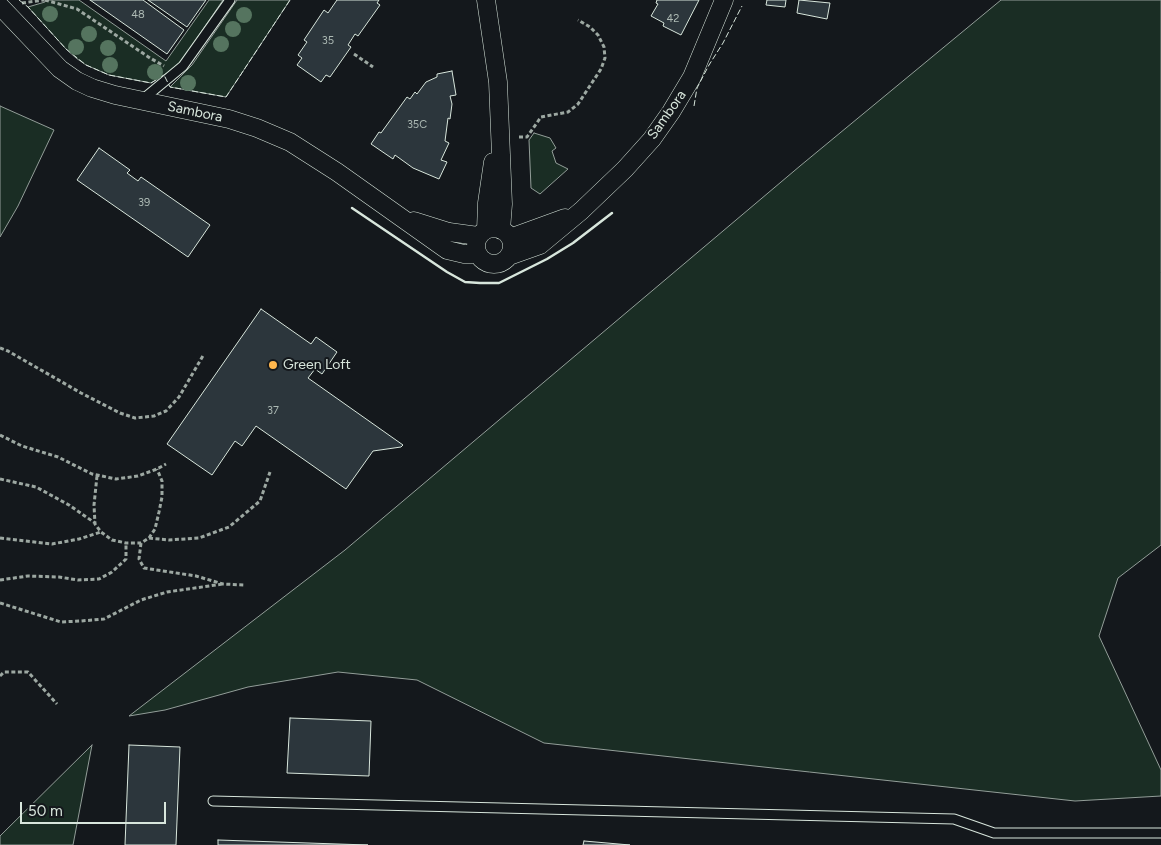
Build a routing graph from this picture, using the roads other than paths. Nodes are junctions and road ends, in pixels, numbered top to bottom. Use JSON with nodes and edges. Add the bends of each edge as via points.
{"nodes":[{"id":1,"x":230,"y":0,"type":"edge"},
{"id":2,"x":486,"y":0,"type":"edge"},
{"id":3,"x":724,"y":0,"type":"edge"},
{"id":4,"x":0,"y":6,"type":"edge"},
{"id":5,"x":142,"y":100,"type":"junction"},
{"id":6,"x":581,"y":211,"type":"junction"},
{"id":7,"x":397,"y":215,"type":"junction"},
{"id":8,"x":494,"y":233,"type":"junction"},
{"id":9,"x":477,"y":254,"type":"junction"},
{"id":10,"x":509,"y":256,"type":"junction"},
{"id":11,"x":213,"y":801,"type":"dead end"},
{"id":12,"x":1161,"y":833,"type":"edge"}],
"edges":[{"from":1,"to":5,"type":"lane","via":[[184,66]]},
{"from":2,"to":8,"type":"street","via":[[497,68],[503,204]]},
{"from":3,"to":6,"type":"street","name":"Sambora","via":[[692,77],[672,112],[625,168]]},
{"from":4,"to":5,"type":"street","name":"Sambora","via":[[60,69],[77,81],[92,88]]},
{"from":5,"to":7,"type":"street","name":"Sambora","via":[[229,119],[290,142]]},
{"from":6,"to":8,"type":"street","name":"Sambora","via":[[534,230]]},
{"from":6,"to":10,"type":"street","name":"Sambora","via":[[540,245]]},
{"from":7,"to":8,"type":"street","name":"Sambora","via":[[449,232]]},
{"from":7,"to":9,"type":"street","name":"Sambora","via":[[447,250]]},
{"from":8,"to":9,"type":"street","via":[[476,245]]},
{"from":8,"to":10,"type":"street","via":[[512,250]]},
{"from":9,"to":10,"type":"street","name":"Sambora","via":[[490,264],[501,263]]},
{"from":11,"to":12,"type":"lane","via":[[954,819],[994,833]]}]}
